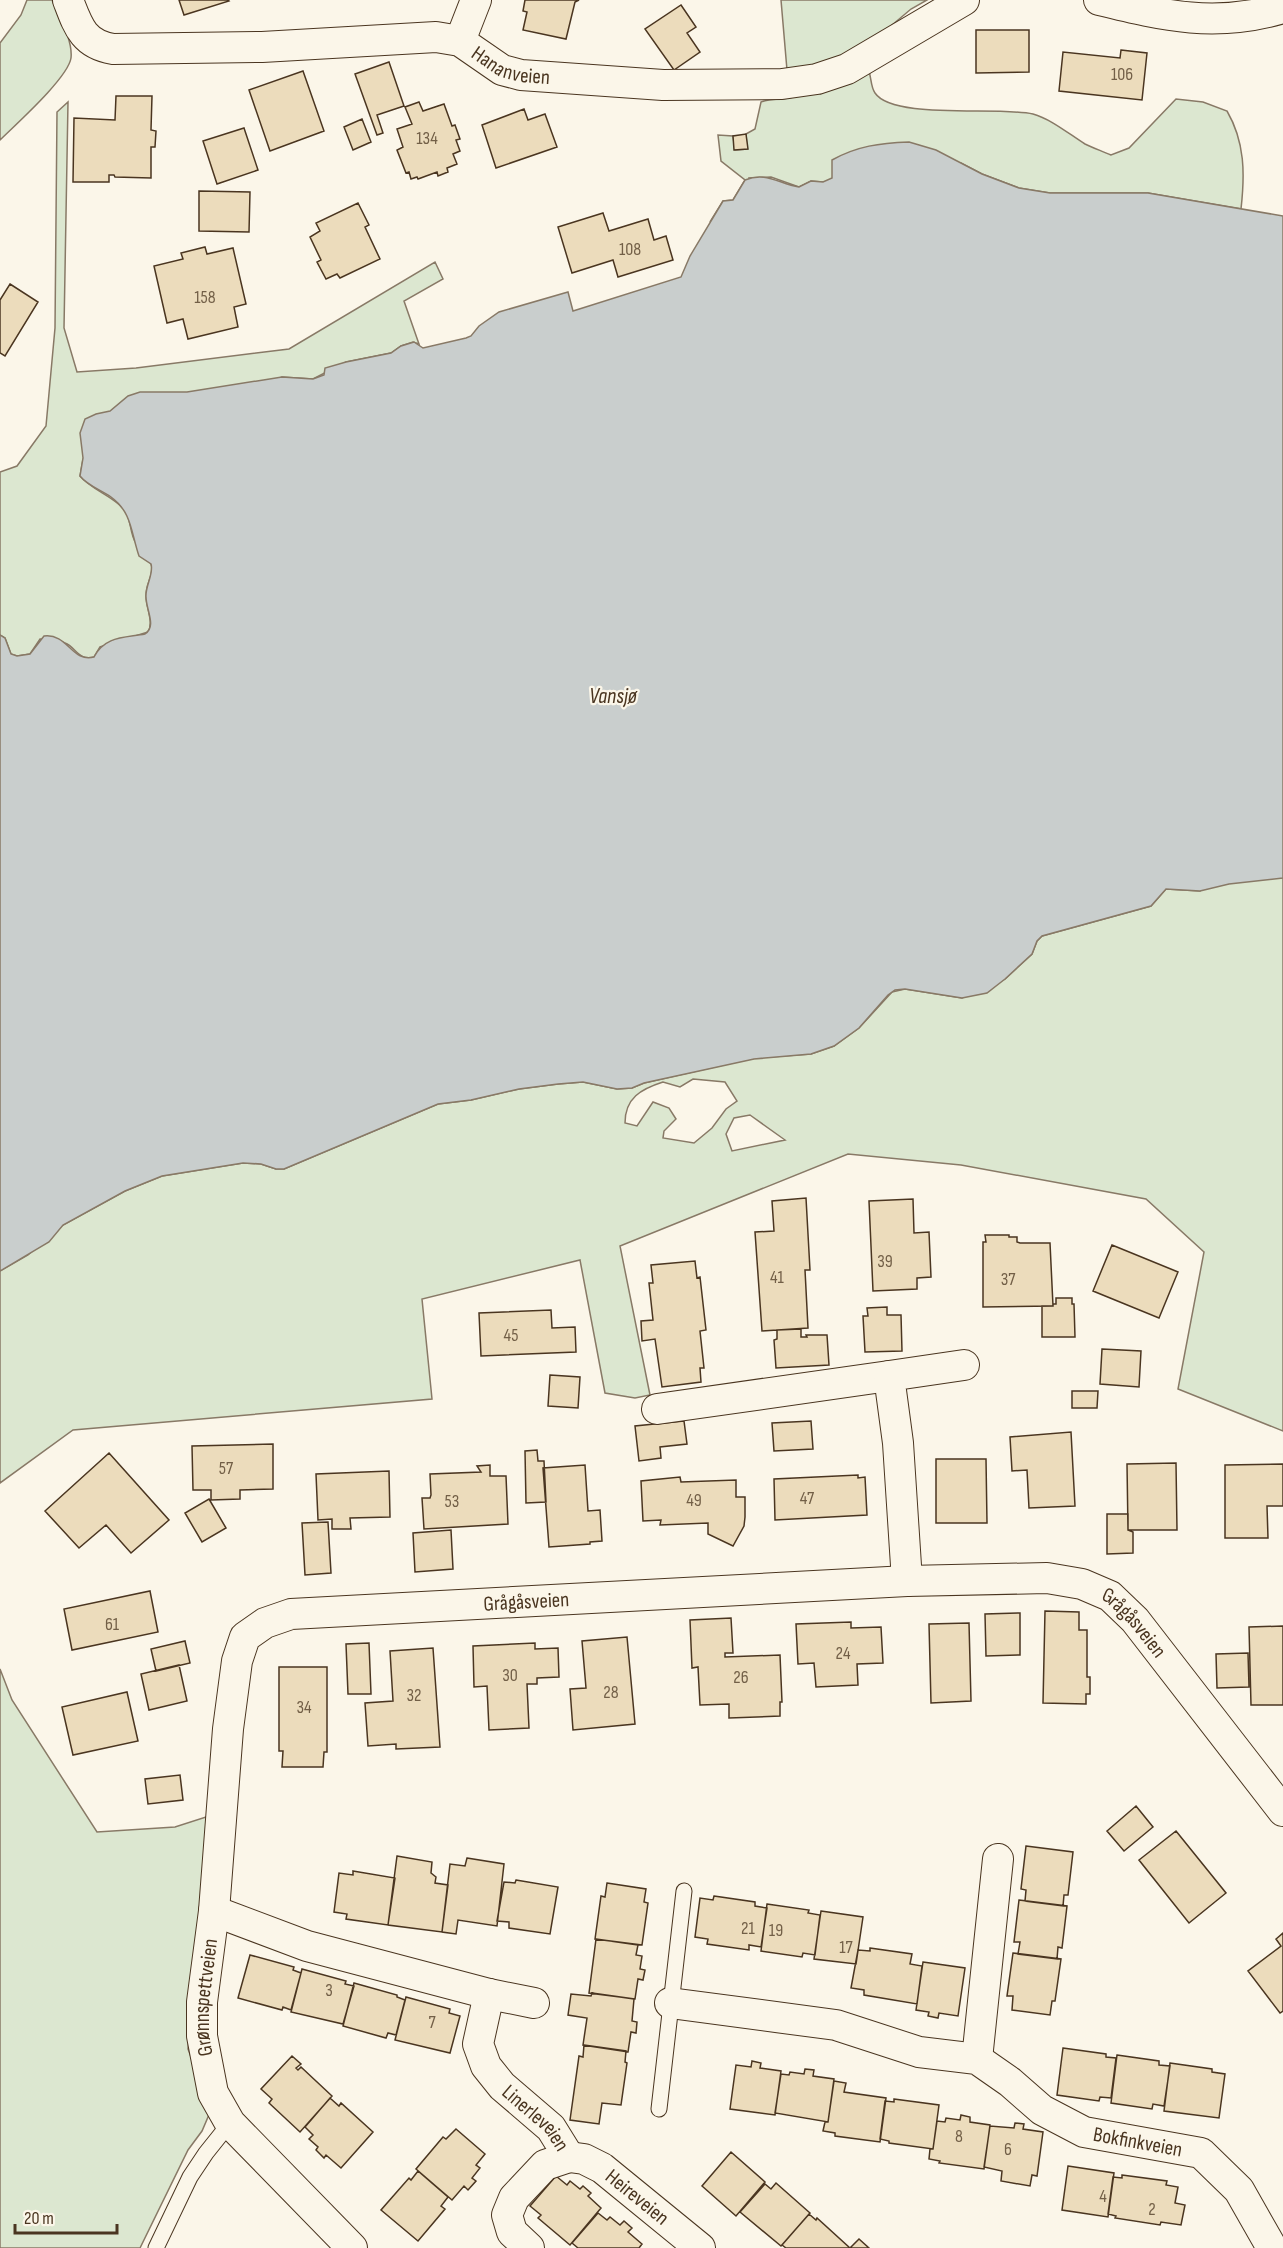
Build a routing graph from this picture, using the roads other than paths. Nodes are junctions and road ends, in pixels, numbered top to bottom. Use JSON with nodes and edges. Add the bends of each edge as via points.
{"nodes":[{"id":1,"x":68,"y":0,"type":"edge"},
{"id":2,"x":476,"y":0,"type":"edge"},
{"id":3,"x":964,"y":0,"type":"edge"},
{"id":4,"x":1099,"y":0,"type":"edge"},
{"id":5,"x":1283,"y":8,"type":"edge"},
{"id":6,"x":460,"y":41,"type":"junction"},
{"id":7,"x":964,"y":1365,"type":"dead end"},
{"id":8,"x":889,"y":1376,"type":"junction"},
{"id":9,"x":657,"y":1409,"type":"dead end"},
{"id":10,"x":907,"y":1581,"type":"junction"},
{"id":11,"x":228,"y":1729,"type":"joint"},
{"id":12,"x":1283,"y":1810,"type":"edge"},
{"id":13,"x":998,"y":1859,"type":"dead end"},
{"id":14,"x":684,"y":1891,"type":"dead end"},
{"id":15,"x":213,"y":1911,"type":"junction"},
{"id":16,"x":489,"y":1994,"type":"junction"},
{"id":17,"x":534,"y":2003,"type":"dead end"},
{"id":18,"x":670,"y":2003,"type":"junction"},
{"id":19,"x":977,"y":2059,"type":"junction"},
{"id":20,"x":659,"y":2109,"type":"dead end"},
{"id":21,"x":231,"y":2123,"type":"junction"},
{"id":22,"x":569,"y":2157,"type":"junction"},
{"id":23,"x":156,"y":2248,"type":"edge"},
{"id":24,"x":352,"y":2248,"type":"edge"},
{"id":25,"x":529,"y":2248,"type":"edge"},
{"id":26,"x":700,"y":2248,"type":"edge"},
{"id":27,"x":1272,"y":2248,"type":"edge"}],
"edges":[{"from":1,"to":6,"type":"street","name":"Hananveien","via":[[87,38],[113,49],[262,47],[436,37]]},
{"from":2,"to":6,"type":"street"},
{"from":3,"to":6,"type":"street","name":"Hananveien","via":[[847,69],[782,84],[663,85],[530,76],[502,70]]},
{"from":4,"to":5,"type":"street","via":[[1170,17],[1203,19],[1237,18]]},
{"from":7,"to":8,"type":"street"},
{"from":8,"to":9,"type":"street"},
{"from":8,"to":10,"type":"street","via":[[898,1443]]},
{"from":10,"to":11,"type":"street","name":"Grågåsveien","via":[[291,1614],[265,1623],[245,1637],[237,1660]]},
{"from":10,"to":12,"type":"street","name":"Grågåsveien","via":[[1047,1578],[1082,1584],[1110,1596],[1135,1620]]},
{"from":11,"to":15,"type":"street","name":"Grønnspettveien"},
{"from":13,"to":19,"type":"street"},
{"from":14,"to":18,"type":"lane"},
{"from":15,"to":16,"type":"street","via":[[307,1946]]},
{"from":15,"to":21,"type":"street","name":"Grønnspettveien","via":[[202,2036],[213,2093]]},
{"from":16,"to":17,"type":"street"},
{"from":16,"to":22,"type":"street","name":"Linerleveien","via":[[478,2044],[486,2066],[502,2086],[550,2128]]},
{"from":18,"to":19,"type":"street","name":"Bokfinkveien","via":[[836,2025],[918,2052]]},
{"from":18,"to":20,"type":"lane"},
{"from":19,"to":27,"type":"street","name":"Bokfinkveien","via":[[1042,2110],[1084,2132],[1201,2153],[1239,2190]]},
{"from":21,"to":23,"type":"lane","via":[[190,2177]]},
{"from":21,"to":24,"type":"street","name":"Grønnspettveien"},
{"from":22,"to":25,"type":"street","name":"Linerleveien","via":[[545,2165],[514,2198],[507,2215],[512,2232]]},
{"from":22,"to":26,"type":"street","name":"Heireveien","via":[[584,2158],[603,2168]]}]}
